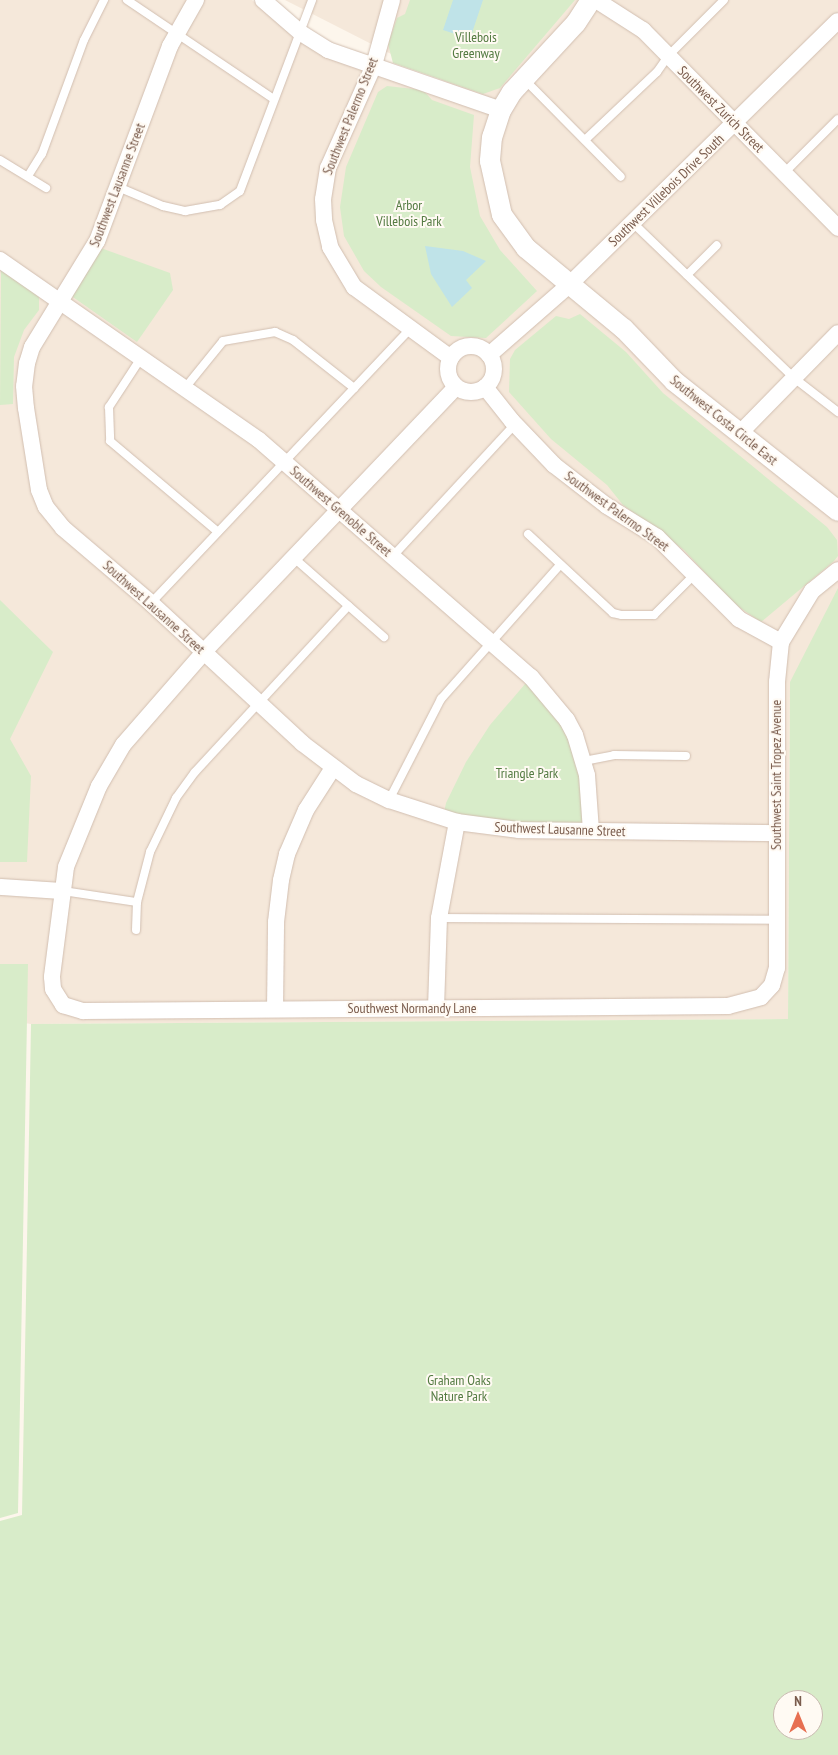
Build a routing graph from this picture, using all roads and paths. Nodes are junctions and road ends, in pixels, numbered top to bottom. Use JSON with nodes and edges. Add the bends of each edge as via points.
{"nodes":[{"id":1,"x":104,"y":0,"type":"edge"},
{"id":2,"x":127,"y":0,"type":"edge"},
{"id":3,"x":196,"y":0,"type":"edge"},
{"id":4,"x":263,"y":0,"type":"edge"},
{"id":5,"x":312,"y":0,"type":"edge"},
{"id":6,"x":392,"y":0,"type":"edge"},
{"id":7,"x":591,"y":0,"type":"edge"},
{"id":8,"x":596,"y":0,"type":"edge"},
{"id":9,"x":724,"y":0,"type":"edge"},
{"id":10,"x":838,"y":21,"type":"edge"},
{"id":11,"x":177,"y":32,"type":"junction"},
{"id":12,"x":301,"y":34,"type":"junction"},
{"id":13,"x":668,"y":56,"type":"junction"},
{"id":14,"x":374,"y":65,"type":"junction"},
{"id":15,"x":524,"y":78,"type":"junction"},
{"id":16,"x":274,"y":99,"type":"junction"},
{"id":17,"x":501,"y":110,"type":"junction"},
{"id":18,"x":838,"y":119,"type":"edge"},
{"id":19,"x":734,"y":123,"type":"junction"},
{"id":20,"x":585,"y":140,"type":"junction"},
{"id":21,"x":0,"y":160,"type":"edge"},
{"id":22,"x":784,"y":173,"type":"junction"},
{"id":23,"x":28,"y":176,"type":"junction"},
{"id":24,"x":620,"y":177,"type":"dead end"},
{"id":25,"x":118,"y":187,"type":"junction"},
{"id":26,"x":46,"y":188,"type":"dead end"},
{"id":27,"x":633,"y":223,"type":"junction"},
{"id":28,"x":838,"y":228,"type":"edge"},
{"id":29,"x":717,"y":245,"type":"dead end"},
{"id":30,"x":0,"y":260,"type":"edge"},
{"id":31,"x":687,"y":275,"type":"junction"},
{"id":32,"x":570,"y":284,"type":"junction"},
{"id":33,"x":61,"y":302,"type":"junction"},
{"id":34,"x":410,"y":328,"type":"junction"},
{"id":35,"x":838,"y":333,"type":"edge"},
{"id":36,"x":489,"y":355,"type":"junction"},
{"id":37,"x":141,"y":358,"type":"junction"},
{"id":38,"x":451,"y":358,"type":"junction"},
{"id":39,"x":794,"y":378,"type":"junction"},
{"id":40,"x":456,"y":386,"type":"junction"},
{"id":41,"x":485,"y":387,"type":"junction"},
{"id":42,"x":185,"y":388,"type":"junction"},
{"id":43,"x":354,"y":388,"type":"junction"},
{"id":44,"x":838,"y":412,"type":"edge"},
{"id":45,"x":515,"y":424,"type":"junction"},
{"id":46,"x":739,"y":434,"type":"junction"},
{"id":47,"x":285,"y":462,"type":"junction"},
{"id":48,"x":340,"y":510,"type":"junction"},
{"id":49,"x":838,"y":511,"type":"edge"},
{"id":50,"x":218,"y":532,"type":"junction"},
{"id":51,"x":528,"y":534,"type":"dead end"},
{"id":52,"x":392,"y":556,"type":"junction"},
{"id":53,"x":294,"y":558,"type":"junction"},
{"id":54,"x":560,"y":565,"type":"junction"},
{"id":55,"x":838,"y":570,"type":"edge"},
{"id":56,"x":696,"y":574,"type":"junction"},
{"id":57,"x":151,"y":603,"type":"junction"},
{"id":58,"x":348,"y":606,"type":"junction"},
{"id":59,"x":384,"y":637,"type":"dead end"},
{"id":60,"x":489,"y":641,"type":"junction"},
{"id":61,"x":781,"y":642,"type":"junction"},
{"id":62,"x":204,"y":652,"type":"junction"},
{"id":63,"x":259,"y":702,"type":"junction"},
{"id":64,"x":686,"y":756,"type":"dead end"},
{"id":65,"x":584,"y":761,"type":"junction"},
{"id":66,"x":333,"y":768,"type":"junction"},
{"id":67,"x":389,"y":800,"type":"junction"},
{"id":68,"x":457,"y":822,"type":"junction"},
{"id":69,"x":590,"y":831,"type":"junction"},
{"id":70,"x":776,"y":832,"type":"junction"},
{"id":71,"x":0,"y":887,"type":"edge"},
{"id":72,"x":61,"y":891,"type":"junction"},
{"id":73,"x":137,"y":902,"type":"junction"},
{"id":74,"x":439,"y":918,"type":"junction"},
{"id":75,"x":776,"y":920,"type":"junction"},
{"id":76,"x":136,"y":930,"type":"dead end"},
{"id":77,"x":761,"y":996,"type":"joint"},
{"id":78,"x":436,"y":1008,"type":"junction"},
{"id":79,"x":275,"y":1009,"type":"junction"}],
"edges":[{"from":1,"to":23,"type":"lane","via":[[84,40],[42,154]]},
{"from":2,"to":11,"type":"lane"},
{"from":3,"to":11,"type":"street","name":"Southwest Lausanne Street"},
{"from":4,"to":12,"type":"street"},
{"from":5,"to":12,"type":"lane"},
{"from":6,"to":14,"type":"street","name":"Southwest Palermo Street"},
{"from":7,"to":15,"type":"street","name":"Southwest Costa Circle East","via":[[576,23]]},
{"from":8,"to":13,"type":"street","name":"Southwest Zurich Street","via":[[643,30]]},
{"from":9,"to":13,"type":"lane"},
{"from":10,"to":19,"type":"street","name":"Southwest Villebois Drive South"},
{"from":11,"to":16,"type":"lane"},
{"from":11,"to":25,"type":"street","name":"Southwest Lausanne Street"},
{"from":12,"to":14,"type":"street","via":[[328,50]]},
{"from":12,"to":16,"type":"lane"},
{"from":13,"to":19,"type":"street","name":"Southwest Zurich Street"},
{"from":13,"to":20,"type":"lane","via":[[657,72]]},
{"from":14,"to":17,"type":"street"},
{"from":14,"to":34,"type":"street","name":"Southwest Palermo Street","via":[[328,168],[323,199],[324,220],[330,247],[354,287]]},
{"from":15,"to":17,"type":"street","name":"Southwest Costa Circle East"},
{"from":15,"to":20,"type":"lane"},
{"from":16,"to":25,"type":"lane","via":[[246,178],[240,191],[229,200],[208,208],[185,211],[163,206]]},
{"from":17,"to":32,"type":"street","name":"Southwest Costa Circle East","via":[[492,137],[490,162],[502,215],[526,248]]},
{"from":18,"to":22,"type":"lane"},
{"from":19,"to":22,"type":"street","name":"Southwest Zurich Street"},
{"from":19,"to":27,"type":"street","name":"Southwest Villebois Drive South"},
{"from":20,"to":24,"type":"lane"},
{"from":21,"to":23,"type":"lane"},
{"from":22,"to":28,"type":"street","name":"Southwest Zurich Street"},
{"from":23,"to":26,"type":"lane"},
{"from":25,"to":33,"type":"street","name":"Southwest Lausanne Street","via":[[97,242]]},
{"from":27,"to":31,"type":"lane"},
{"from":27,"to":32,"type":"street","name":"Southwest Villebois Drive South"},
{"from":29,"to":31,"type":"lane"},
{"from":30,"to":33,"type":"street","name":"Southwest Grenoble Street"},
{"from":31,"to":39,"type":"lane"},
{"from":32,"to":36,"type":"street","name":"Southwest Villebois Drive South"},
{"from":32,"to":46,"type":"street","name":"Southwest Costa Circle East","via":[[624,329],[674,381]]},
{"from":33,"to":37,"type":"street","name":"Southwest Grenoble Street"},
{"from":33,"to":57,"type":"street","name":"Southwest Lausanne Street","via":[[32,347],[24,386],[39,490],[46,507],[63,528]]},
{"from":34,"to":38,"type":"street","name":"Southwest Palermo Street"},
{"from":34,"to":43,"type":"lane"},
{"from":35,"to":39,"type":"street"},
{"from":36,"to":38,"type":"street","via":[[472,347],[458,351]]},
{"from":36,"to":41,"type":"street","via":[[493,375]]},
{"from":37,"to":42,"type":"street","name":"Southwest Grenoble Street"},
{"from":37,"to":50,"type":"lane","via":[[109,407],[110,441]]},
{"from":38,"to":40,"type":"street","via":[[449,375]]},
{"from":39,"to":44,"type":"lane"},
{"from":39,"to":46,"type":"street"},
{"from":40,"to":41,"type":"street","via":[[469,392]]},
{"from":40,"to":48,"type":"street"},
{"from":41,"to":45,"type":"street","name":"Southwest Palermo Street"},
{"from":42,"to":43,"type":"lane","via":[[223,341],[275,332],[293,340]]},
{"from":42,"to":47,"type":"street","name":"Southwest Grenoble Street"},
{"from":43,"to":47,"type":"lane"},
{"from":45,"to":52,"type":"lane"},
{"from":45,"to":56,"type":"street","name":"Southwest Palermo Street","via":[[561,471],[657,537]]},
{"from":46,"to":49,"type":"street","name":"Southwest Costa Circle East"},
{"from":47,"to":48,"type":"street","name":"Southwest Grenoble Street"},
{"from":47,"to":50,"type":"lane"},
{"from":48,"to":52,"type":"street","name":"Southwest Grenoble Street"},
{"from":48,"to":53,"type":"street"},
{"from":50,"to":57,"type":"lane"},
{"from":51,"to":54,"type":"lane"},
{"from":52,"to":60,"type":"street","name":"Southwest Grenoble Street"},
{"from":53,"to":58,"type":"lane"},
{"from":53,"to":62,"type":"street"},
{"from":54,"to":56,"type":"lane","via":[[613,612],[622,615],[654,615],[662,611]]},
{"from":54,"to":60,"type":"lane"},
{"from":55,"to":61,"type":"street","name":"Southwest Saint Tropez Avenue","via":[[812,591]]},
{"from":56,"to":61,"type":"street","name":"Southwest Palermo Street","via":[[739,620]]},
{"from":57,"to":62,"type":"street","name":"Southwest Lausanne Street"},
{"from":58,"to":59,"type":"lane"},
{"from":58,"to":63,"type":"lane"},
{"from":60,"to":65,"type":"street","name":"Southwest Grenoble Street","via":[[536,682],[567,720]]},
{"from":60,"to":67,"type":"lane","via":[[440,699]]},
{"from":61,"to":70,"type":"street","name":"Southwest Saint Tropez Avenue","via":[[777,682]]},
{"from":62,"to":63,"type":"street","name":"Southwest Lausanne Street"},
{"from":62,"to":72,"type":"street","via":[[123,745],[80,828]]},
{"from":63,"to":66,"type":"street","name":"Southwest Lausanne Street"},
{"from":63,"to":73,"type":"lane","via":[[176,798],[150,852]]},
{"from":64,"to":65,"type":"lane","via":[[614,755]]},
{"from":65,"to":69,"type":"street","name":"Southwest Grenoble Street","via":[[590,798]]},
{"from":66,"to":67,"type":"street","name":"Southwest Lausanne Street"},
{"from":66,"to":79,"type":"street","via":[[302,819],[280,880]]},
{"from":67,"to":68,"type":"street","name":"Southwest Lausanne Street"},
{"from":68,"to":69,"type":"street","name":"Southwest Lausanne Street","via":[[519,830]]},
{"from":68,"to":74,"type":"street"},
{"from":69,"to":70,"type":"street","name":"Southwest Lausanne Street"},
{"from":70,"to":75,"type":"street","name":"Southwest Saint Tropez Avenue"},
{"from":71,"to":72,"type":"street"},
{"from":72,"to":73,"type":"lane"},
{"from":72,"to":79,"type":"street","name":"Southwest Normandy Lane","via":[[52,977],[53,989],[63,1005],[83,1011]]},
{"from":73,"to":76,"type":"lane"},
{"from":74,"to":75,"type":"lane"},
{"from":74,"to":78,"type":"street"},
{"from":75,"to":77,"type":"street","name":"Southwest Saint Tropez Avenue","via":[[776,977]]},
{"from":77,"to":78,"type":"street","name":"Southwest Normandy Lane","via":[[728,1006]]},
{"from":78,"to":79,"type":"street","name":"Southwest Normandy Lane"}]}
